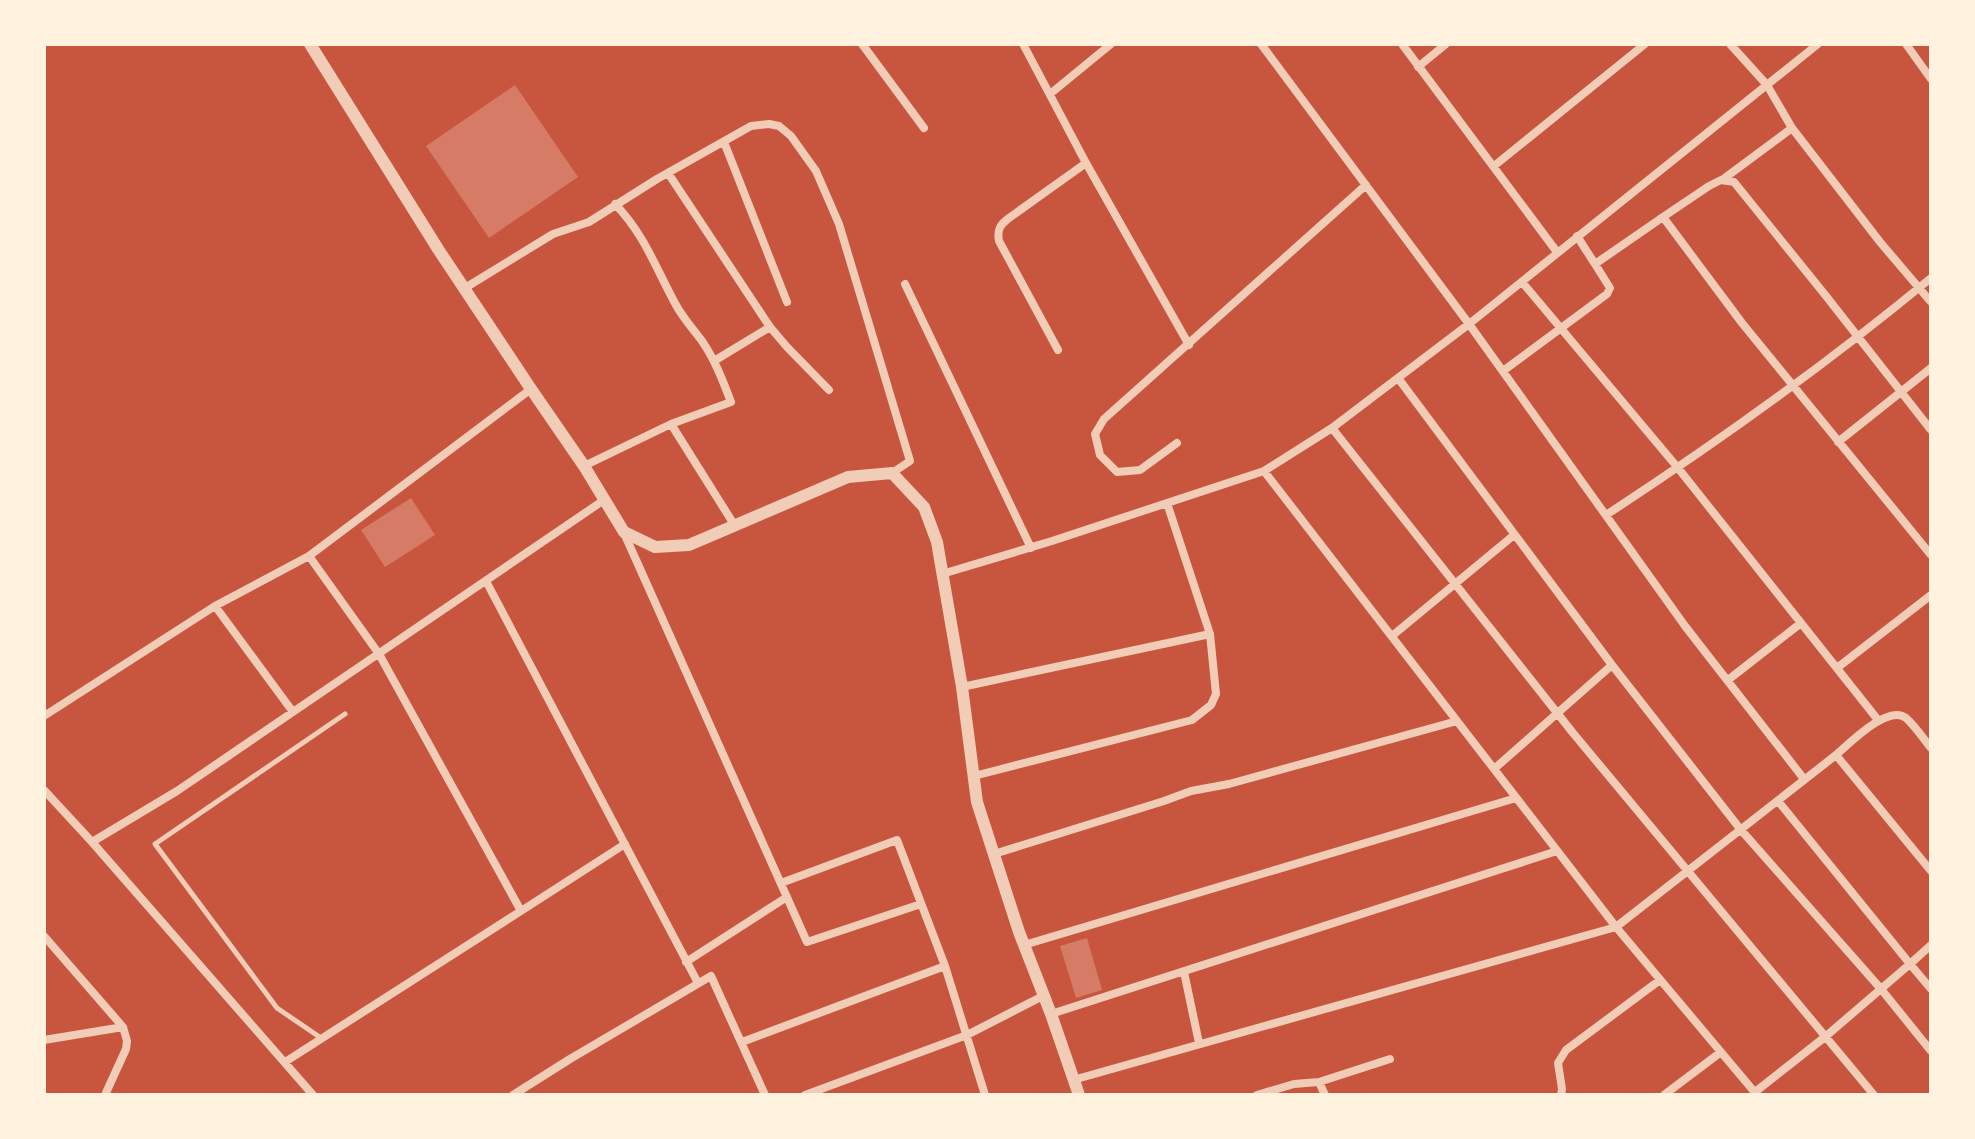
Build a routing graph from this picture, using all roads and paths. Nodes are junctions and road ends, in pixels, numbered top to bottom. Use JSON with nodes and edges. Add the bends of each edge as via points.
{"nodes":[{"id":1,"x":310,"y":44,"type":"edge"},
{"id":2,"x":862,"y":44,"type":"edge"},
{"id":3,"x":1023,"y":44,"type":"edge"},
{"id":4,"x":1111,"y":44,"type":"edge"},
{"id":5,"x":1261,"y":44,"type":"edge"},
{"id":6,"x":1402,"y":44,"type":"edge"},
{"id":7,"x":1446,"y":44,"type":"edge"},
{"id":8,"x":1645,"y":44,"type":"edge"},
{"id":9,"x":1730,"y":44,"type":"edge"},
{"id":10,"x":1818,"y":44,"type":"edge"},
{"id":11,"x":1906,"y":44,"type":"edge"},
{"id":12,"x":1418,"y":67,"type":"junction"},
{"id":13,"x":1931,"y":79,"type":"edge"},
{"id":14,"x":1767,"y":85,"type":"junction"},
{"id":15,"x":1050,"y":94,"type":"junction"},
{"id":16,"x":924,"y":128,"type":"dead end"},
{"id":17,"x":1792,"y":128,"type":"junction"},
{"id":18,"x":724,"y":142,"type":"junction"},
{"id":19,"x":1086,"y":163,"type":"junction"},
{"id":20,"x":1494,"y":166,"type":"junction"},
{"id":21,"x":668,"y":173,"type":"junction"},
{"id":22,"x":1721,"y":180,"type":"junction"},
{"id":23,"x":1366,"y":185,"type":"junction"},
{"id":24,"x":615,"y":204,"type":"junction"},
{"id":25,"x":1663,"y":217,"type":"junction"},
{"id":26,"x":1577,"y":236,"type":"junction"},
{"id":27,"x":1557,"y":252,"type":"junction"},
{"id":28,"x":1595,"y":264,"type":"junction"},
{"id":29,"x":1931,"y":278,"type":"edge"},
{"id":30,"x":1522,"y":282,"type":"junction"},
{"id":31,"x":905,"y":284,"type":"dead end"},
{"id":32,"x":465,"y":288,"type":"junction"},
{"id":33,"x":1919,"y":288,"type":"junction"},
{"id":34,"x":787,"y":302,"type":"dead end"},
{"id":35,"x":1931,"y":302,"type":"edge"},
{"id":36,"x":1469,"y":324,"type":"junction"},
{"id":37,"x":770,"y":327,"type":"junction"},
{"id":38,"x":1561,"y":328,"type":"junction"},
{"id":39,"x":1857,"y":335,"type":"junction"},
{"id":40,"x":1189,"y":345,"type":"junction"},
{"id":41,"x":1058,"y":350,"type":"dead end"},
{"id":42,"x":714,"y":361,"type":"junction"},
{"id":43,"x":1931,"y":368,"type":"edge"},
{"id":44,"x":1503,"y":371,"type":"junction"},
{"id":45,"x":1398,"y":378,"type":"junction"},
{"id":46,"x":1792,"y":386,"type":"junction"},
{"id":47,"x":531,"y":389,"type":"junction"},
{"id":48,"x":829,"y":390,"type":"dead end"},
{"id":49,"x":1901,"y":392,"type":"junction"},
{"id":50,"x":671,"y":424,"type":"junction"},
{"id":51,"x":1332,"y":428,"type":"junction"},
{"id":52,"x":1931,"y":430,"type":"edge"},
{"id":53,"x":1838,"y":442,"type":"junction"},
{"id":54,"x":1177,"y":443,"type":"dead end"},
{"id":55,"x":584,"y":466,"type":"junction"},
{"id":56,"x":1678,"y":468,"type":"junction"},
{"id":57,"x":1264,"y":471,"type":"junction"},
{"id":58,"x":892,"y":473,"type":"junction"},
{"id":59,"x":604,"y":500,"type":"junction"},
{"id":60,"x":1167,"y":503,"type":"junction"},
{"id":61,"x":1606,"y":515,"type":"junction"},
{"id":62,"x":735,"y":526,"type":"junction"},
{"id":63,"x":624,"y":532,"type":"junction"},
{"id":64,"x":1514,"y":535,"type":"junction"},
{"id":65,"x":1031,"y":548,"type":"junction"},
{"id":66,"x":1931,"y":555,"type":"edge"},
{"id":67,"x":309,"y":556,"type":"junction"},
{"id":68,"x":942,"y":574,"type":"junction"},
{"id":69,"x":486,"y":581,"type":"junction"},
{"id":70,"x":1454,"y":583,"type":"junction"},
{"id":71,"x":1931,"y":595,"type":"edge"},
{"id":72,"x":215,"y":606,"type":"junction"},
{"id":73,"x":1801,"y":623,"type":"junction"},
{"id":74,"x":1210,"y":634,"type":"junction"},
{"id":75,"x":1392,"y":636,"type":"junction"},
{"id":76,"x":379,"y":654,"type":"junction"},
{"id":77,"x":1612,"y":665,"type":"junction"},
{"id":78,"x":1837,"y":668,"type":"junction"},
{"id":79,"x":1728,"y":680,"type":"junction"},
{"id":80,"x":962,"y":687,"type":"junction"},
{"id":81,"x":293,"y":712,"type":"junction"},
{"id":82,"x":1556,"y":713,"type":"junction"},
{"id":83,"x":345,"y":714,"type":"dead end"},
{"id":84,"x":44,"y":716,"type":"edge"},
{"id":85,"x":1878,"y":720,"type":"junction"},
{"id":86,"x":1457,"y":721,"type":"junction"},
{"id":87,"x":1931,"y":748,"type":"edge"},
{"id":88,"x":1836,"y":755,"type":"junction"},
{"id":89,"x":1494,"y":769,"type":"junction"},
{"id":90,"x":974,"y":776,"type":"junction"},
{"id":91,"x":1804,"y":779,"type":"junction"},
{"id":92,"x":44,"y":790,"type":"edge"},
{"id":93,"x":1516,"y":798,"type":"junction"},
{"id":94,"x":1778,"y":801,"type":"junction"},
{"id":95,"x":1741,"y":830,"type":"junction"},
{"id":96,"x":92,"y":842,"type":"junction"},
{"id":97,"x":625,"y":844,"type":"junction"},
{"id":98,"x":1557,"y":851,"type":"junction"},
{"id":99,"x":994,"y":854,"type":"junction"},
{"id":100,"x":1688,"y":871,"type":"junction"},
{"id":101,"x":1931,"y":871,"type":"edge"},
{"id":102,"x":781,"y":883,"type":"junction"},
{"id":103,"x":787,"y":897,"type":"junction"},
{"id":104,"x":921,"y":904,"type":"junction"},
{"id":105,"x":521,"y":911,"type":"junction"},
{"id":106,"x":1616,"y":927,"type":"junction"},
{"id":107,"x":44,"y":936,"type":"edge"},
{"id":108,"x":1024,"y":945,"type":"junction"},
{"id":109,"x":1931,"y":945,"type":"edge"},
{"id":110,"x":686,"y":962,"type":"junction"},
{"id":111,"x":1910,"y":964,"type":"junction"},
{"id":112,"x":945,"y":966,"type":"junction"},
{"id":113,"x":1184,"y":972,"type":"junction"},
{"id":114,"x":1660,"y":980,"type":"junction"},
{"id":115,"x":698,"y":983,"type":"junction"},
{"id":116,"x":1881,"y":989,"type":"junction"},
{"id":117,"x":1931,"y":989,"type":"edge"},
{"id":118,"x":1043,"y":996,"type":"junction"},
{"id":119,"x":1051,"y":1014,"type":"junction"},
{"id":120,"x":123,"y":1027,"type":"junction"},
{"id":121,"x":967,"y":1035,"type":"junction"},
{"id":122,"x":1825,"y":1037,"type":"junction"},
{"id":123,"x":321,"y":1038,"type":"junction"},
{"id":124,"x":44,"y":1040,"type":"edge"},
{"id":125,"x":742,"y":1042,"type":"junction"},
{"id":126,"x":1199,"y":1043,"type":"junction"},
{"id":127,"x":1931,"y":1051,"type":"edge"},
{"id":128,"x":1721,"y":1052,"type":"junction"},
{"id":129,"x":1390,"y":1059,"type":"dead end"},
{"id":130,"x":285,"y":1062,"type":"junction"},
{"id":131,"x":1073,"y":1080,"type":"junction"},
{"id":132,"x":1319,"y":1082,"type":"junction"},
{"id":133,"x":1756,"y":1094,"type":"edge"},
{"id":134,"x":105,"y":1095,"type":"edge"},
{"id":135,"x":313,"y":1095,"type":"edge"},
{"id":136,"x":513,"y":1095,"type":"edge"},
{"id":137,"x":765,"y":1095,"type":"edge"},
{"id":138,"x":805,"y":1095,"type":"edge"},
{"id":139,"x":985,"y":1095,"type":"edge"},
{"id":140,"x":1079,"y":1095,"type":"edge"},
{"id":141,"x":1257,"y":1095,"type":"edge"},
{"id":142,"x":1325,"y":1095,"type":"edge"},
{"id":143,"x":1561,"y":1095,"type":"edge"},
{"id":144,"x":1664,"y":1095,"type":"edge"},
{"id":145,"x":1874,"y":1095,"type":"edge"}],
"edges":[{"from":1,"to":32,"type":"street"},
{"from":2,"to":16,"type":"street"},
{"from":3,"to":15,"type":"street"},
{"from":4,"to":15,"type":"street"},
{"from":5,"to":23,"type":"street"},
{"from":6,"to":12,"type":"street"},
{"from":7,"to":12,"type":"street"},
{"from":8,"to":20,"type":"street"},
{"from":9,"to":14,"type":"street"},
{"from":10,"to":14,"type":"street"},
{"from":11,"to":13,"type":"street"},
{"from":12,"to":20,"type":"street"},
{"from":14,"to":17,"type":"street"},
{"from":14,"to":26,"type":"street"},
{"from":15,"to":19,"type":"street"},
{"from":17,"to":22,"type":"street"},
{"from":17,"to":33,"type":"street"},
{"from":18,"to":21,"type":"street"},
{"from":18,"to":34,"type":"street"},
{"from":18,"to":58,"type":"street","via":[[751,126],[779,126],[816,171],[839,224],[910,461]]},
{"from":19,"to":40,"type":"street"},
{"from":19,"to":41,"type":"street","via":[[1000,224],[998,231]]},
{"from":20,"to":27,"type":"street"},
{"from":21,"to":24,"type":"street"},
{"from":21,"to":37,"type":"street"},
{"from":22,"to":25,"type":"street"},
{"from":22,"to":39,"type":"street","via":[[1734,182],[1742,191]]},
{"from":23,"to":36,"type":"street"},
{"from":23,"to":40,"type":"street"},
{"from":24,"to":32,"type":"street","via":[[589,222],[553,234]]},
{"from":24,"to":42,"type":"street","via":[[646,244],[677,308]]},
{"from":25,"to":28,"type":"street"},
{"from":25,"to":46,"type":"street"},
{"from":26,"to":27,"type":"street"},
{"from":26,"to":28,"type":"street"},
{"from":27,"to":30,"type":"street"},
{"from":28,"to":38,"type":"street","via":[[1608,282],[1607,294]]},
{"from":29,"to":33,"type":"street"},
{"from":30,"to":36,"type":"street"},
{"from":30,"to":38,"type":"street"},
{"from":31,"to":65,"type":"street"},
{"from":32,"to":47,"type":"street"},
{"from":33,"to":35,"type":"street"},
{"from":33,"to":39,"type":"street"},
{"from":36,"to":44,"type":"street"},
{"from":36,"to":45,"type":"street"},
{"from":37,"to":42,"type":"street"},
{"from":37,"to":48,"type":"street"},
{"from":38,"to":44,"type":"street"},
{"from":38,"to":56,"type":"street"},
{"from":39,"to":46,"type":"street"},
{"from":39,"to":49,"type":"street"},
{"from":40,"to":54,"type":"street","via":[[1104,419],[1095,434],[1100,455],[1117,472],[1140,470]]},
{"from":42,"to":50,"type":"street","via":[[731,402]]},
{"from":43,"to":49,"type":"street"},
{"from":44,"to":61,"type":"street"},
{"from":45,"to":51,"type":"street"},
{"from":45,"to":64,"type":"street"},
{"from":46,"to":53,"type":"street"},
{"from":46,"to":56,"type":"street"},
{"from":47,"to":55,"type":"street"},
{"from":47,"to":67,"type":"street"},
{"from":49,"to":52,"type":"street"},
{"from":49,"to":53,"type":"street"},
{"from":50,"to":55,"type":"street"},
{"from":50,"to":62,"type":"street"},
{"from":51,"to":57,"type":"street"},
{"from":51,"to":70,"type":"street"},
{"from":53,"to":66,"type":"street"},
{"from":55,"to":59,"type":"street"},
{"from":56,"to":61,"type":"street"},
{"from":56,"to":73,"type":"street"},
{"from":57,"to":60,"type":"street"},
{"from":57,"to":75,"type":"street"},
{"from":58,"to":62,"type":"street","via":[[848,477]]},
{"from":58,"to":68,"type":"street","via":[[924,507]]},
{"from":59,"to":63,"type":"street"},
{"from":59,"to":69,"type":"street"},
{"from":60,"to":65,"type":"street"},
{"from":60,"to":74,"type":"street"},
{"from":61,"to":79,"type":"street"},
{"from":62,"to":63,"type":"street","via":[[689,545],[655,547]]},
{"from":63,"to":102,"type":"street"},
{"from":64,"to":70,"type":"street"},
{"from":64,"to":77,"type":"street"},
{"from":65,"to":68,"type":"street"},
{"from":67,"to":72,"type":"street"},
{"from":67,"to":76,"type":"street"},
{"from":68,"to":80,"type":"street"},
{"from":69,"to":76,"type":"street"},
{"from":69,"to":97,"type":"street"},
{"from":70,"to":75,"type":"street"},
{"from":70,"to":82,"type":"street"},
{"from":71,"to":78,"type":"street"},
{"from":72,"to":81,"type":"street"},
{"from":72,"to":84,"type":"street"},
{"from":73,"to":78,"type":"street"},
{"from":73,"to":79,"type":"street"},
{"from":74,"to":80,"type":"street"},
{"from":74,"to":90,"type":"street","via":[[1216,694],[1192,720]]},
{"from":75,"to":86,"type":"street"},
{"from":76,"to":81,"type":"street"},
{"from":76,"to":105,"type":"street"},
{"from":77,"to":82,"type":"street"},
{"from":77,"to":95,"type":"street"},
{"from":78,"to":85,"type":"street"},
{"from":79,"to":91,"type":"street"},
{"from":80,"to":90,"type":"street"},
{"from":81,"to":96,"type":"street"},
{"from":82,"to":89,"type":"street"},
{"from":82,"to":100,"type":"street"},
{"from":83,"to":123,"type":"lane","via":[[155,844],[277,1008]]},
{"from":85,"to":87,"type":"street","via":[[1898,714],[1906,718]]},
{"from":85,"to":88,"type":"street"},
{"from":86,"to":89,"type":"street"},
{"from":86,"to":99,"type":"street","via":[[1191,791]]},
{"from":88,"to":91,"type":"street"},
{"from":88,"to":101,"type":"street"},
{"from":89,"to":93,"type":"street"},
{"from":90,"to":99,"type":"street"},
{"from":91,"to":94,"type":"street"},
{"from":92,"to":96,"type":"street"},
{"from":93,"to":98,"type":"street"},
{"from":93,"to":108,"type":"street"},
{"from":94,"to":95,"type":"street"},
{"from":94,"to":111,"type":"street"},
{"from":95,"to":100,"type":"street"},
{"from":95,"to":116,"type":"street"},
{"from":96,"to":130,"type":"street"},
{"from":97,"to":105,"type":"street"},
{"from":97,"to":110,"type":"street"},
{"from":98,"to":106,"type":"street"},
{"from":98,"to":113,"type":"street"},
{"from":99,"to":108,"type":"street"},
{"from":100,"to":106,"type":"street"},
{"from":100,"to":122,"type":"street"},
{"from":102,"to":103,"type":"street"},
{"from":102,"to":104,"type":"street","via":[[897,840]]},
{"from":103,"to":104,"type":"street","via":[[807,942]]},
{"from":103,"to":110,"type":"street"},
{"from":104,"to":112,"type":"street"},
{"from":105,"to":123,"type":"street"},
{"from":106,"to":114,"type":"street"},
{"from":106,"to":126,"type":"street"},
{"from":107,"to":120,"type":"street"},
{"from":108,"to":118,"type":"street"},
{"from":109,"to":111,"type":"street"},
{"from":110,"to":115,"type":"street"},
{"from":111,"to":116,"type":"street"},
{"from":111,"to":117,"type":"street"},
{"from":112,"to":121,"type":"street"},
{"from":112,"to":125,"type":"street"},
{"from":113,"to":119,"type":"street"},
{"from":113,"to":126,"type":"street"},
{"from":114,"to":128,"type":"street"},
{"from":114,"to":143,"type":"street","via":[[1566,1050],[1558,1063]]},
{"from":115,"to":125,"type":"street","via":[[711,976]]},
{"from":115,"to":136,"type":"street"},
{"from":116,"to":122,"type":"street"},
{"from":116,"to":127,"type":"street"},
{"from":118,"to":119,"type":"street"},
{"from":118,"to":121,"type":"street"},
{"from":119,"to":131,"type":"street"},
{"from":120,"to":124,"type":"street"},
{"from":120,"to":134,"type":"street","via":[[126,1049]]},
{"from":121,"to":138,"type":"street"},
{"from":121,"to":139,"type":"street"},
{"from":122,"to":133,"type":"street"},
{"from":122,"to":145,"type":"street"},
{"from":123,"to":130,"type":"street"},
{"from":125,"to":137,"type":"street"},
{"from":126,"to":131,"type":"street"},
{"from":128,"to":133,"type":"street"},
{"from":128,"to":144,"type":"street"},
{"from":129,"to":132,"type":"street"},
{"from":130,"to":135,"type":"street"},
{"from":131,"to":140,"type":"street"},
{"from":132,"to":141,"type":"street"},
{"from":132,"to":142,"type":"street"}]}
